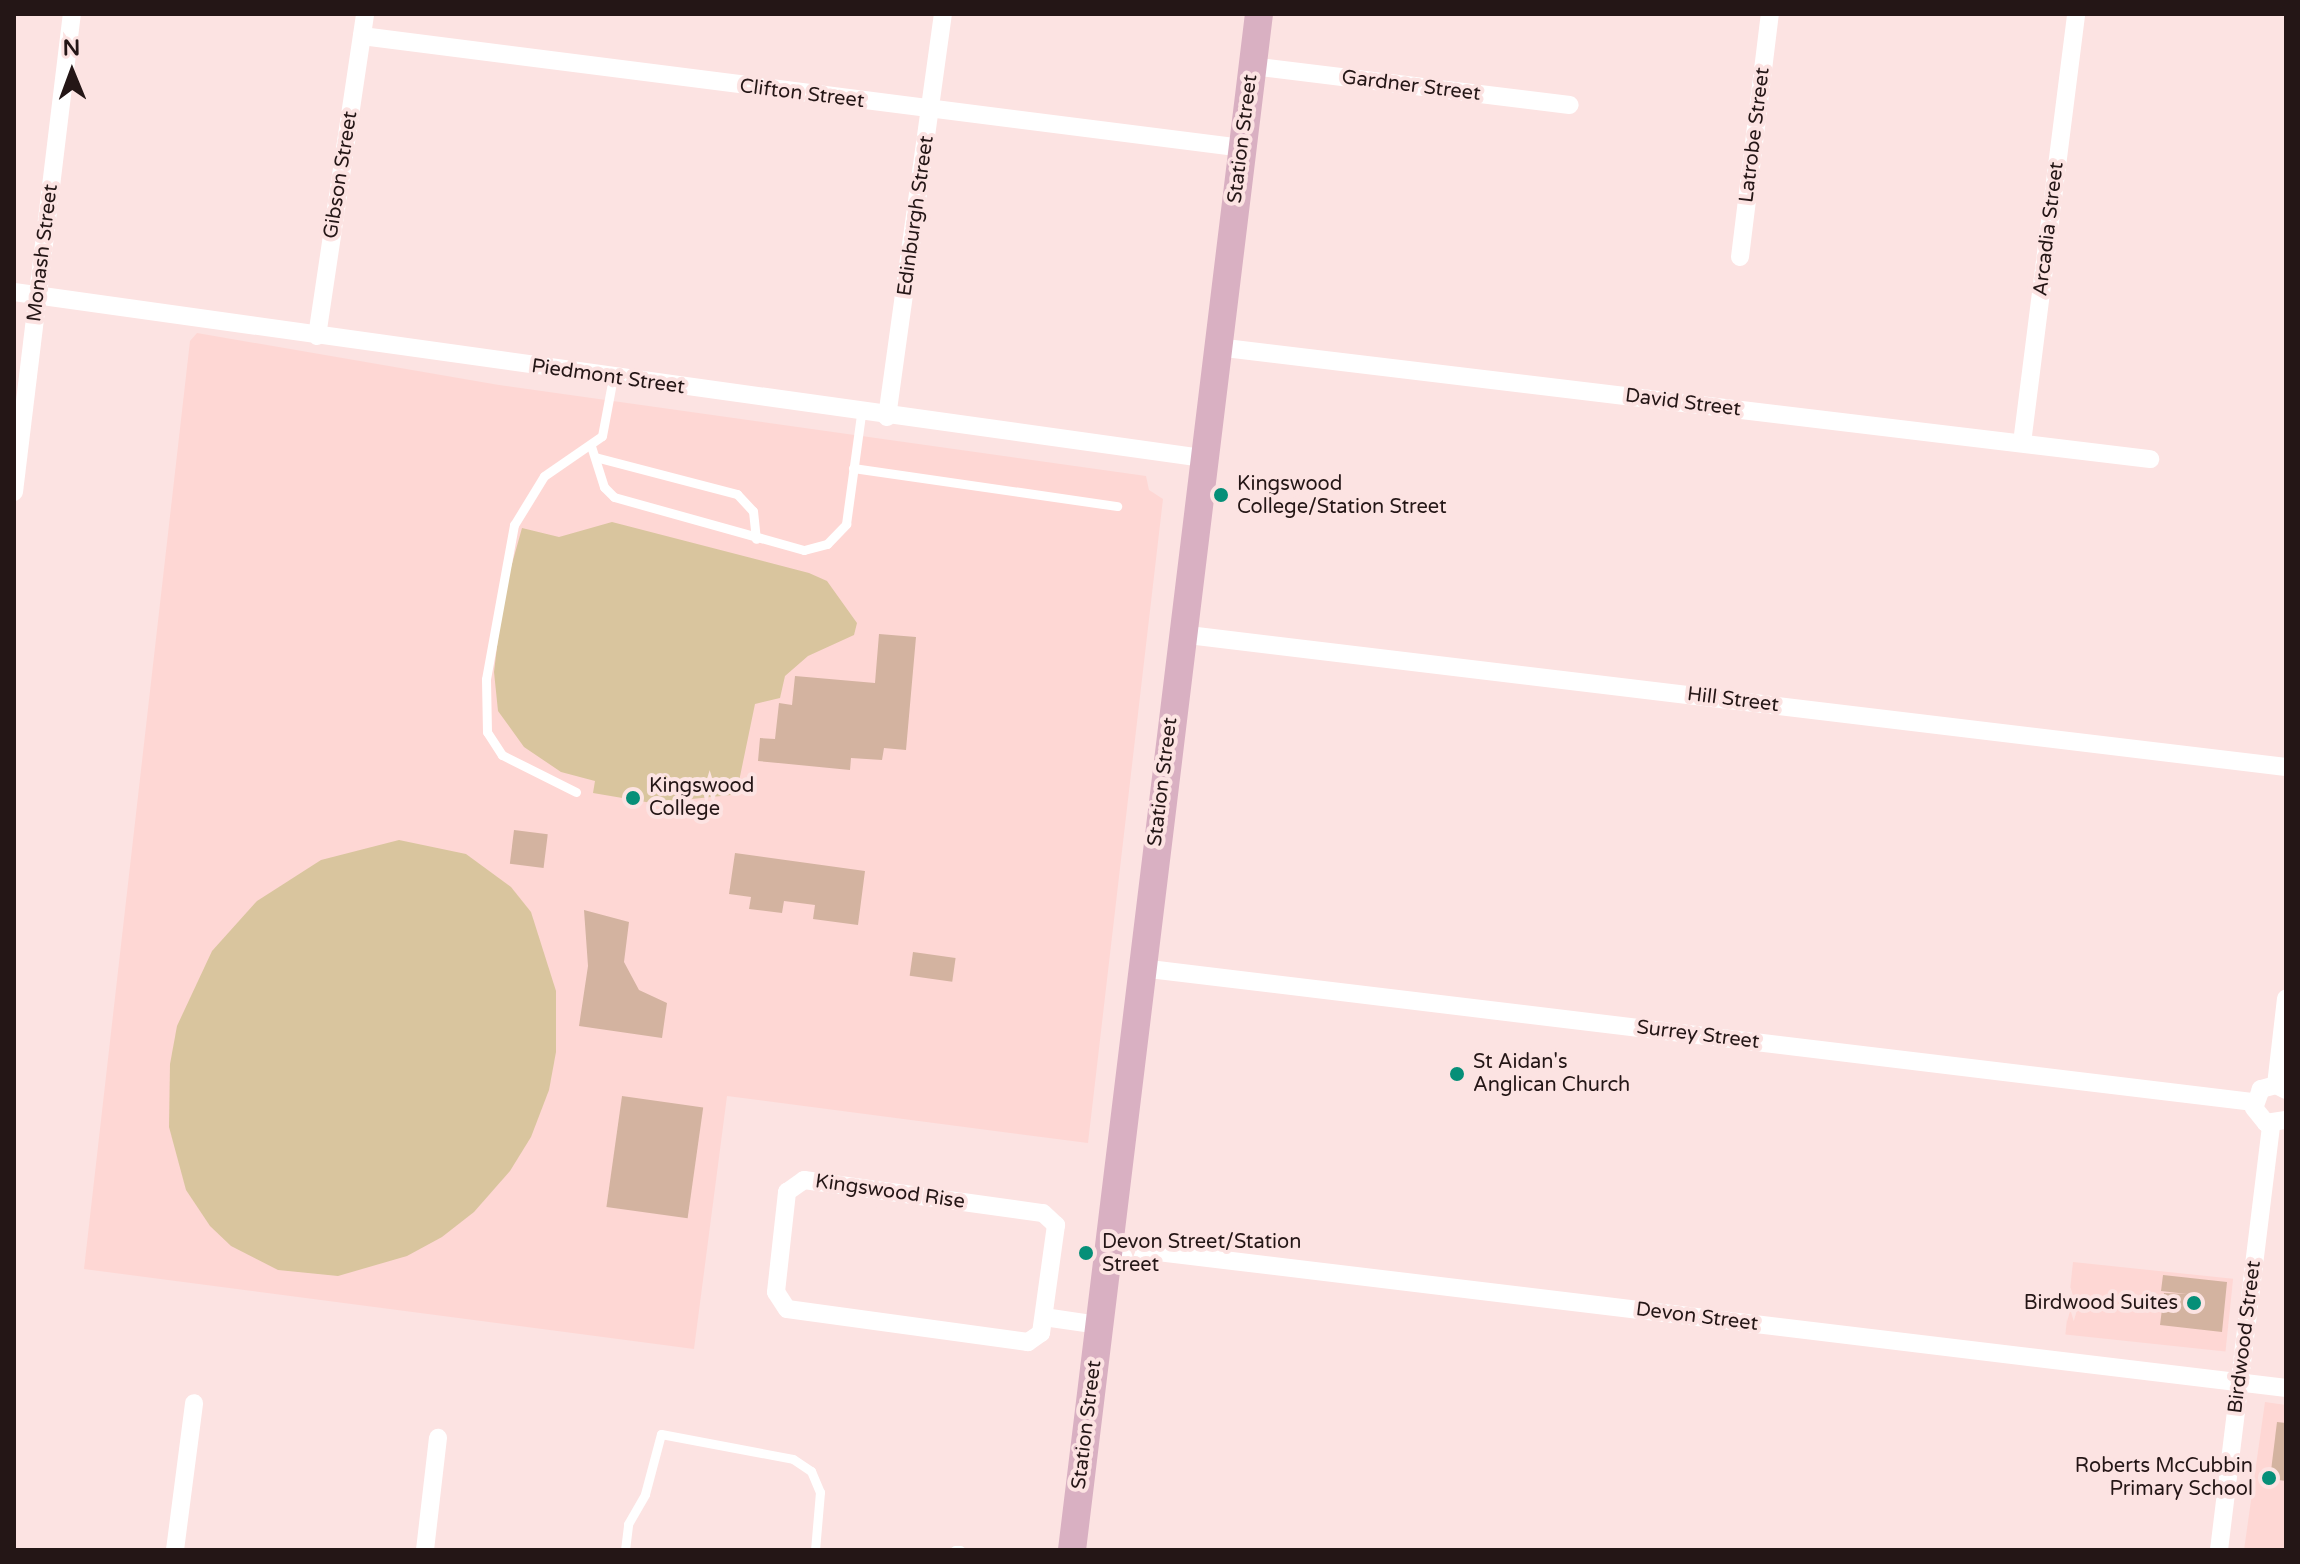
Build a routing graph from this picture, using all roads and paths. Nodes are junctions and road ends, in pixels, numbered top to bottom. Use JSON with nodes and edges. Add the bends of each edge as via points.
{"nodes":[{"id":1,"x":72,"y":14,"type":"edge"},
{"id":2,"x":365,"y":14,"type":"edge"},
{"id":3,"x":943,"y":14,"type":"edge"},
{"id":4,"x":1259,"y":14,"type":"edge"},
{"id":5,"x":1770,"y":14,"type":"edge"},
{"id":6,"x":2076,"y":14,"type":"edge"},
{"id":7,"x":362,"y":36,"type":"junction"},
{"id":8,"x":1252,"y":66,"type":"junction"},
{"id":9,"x":1570,"y":105,"type":"dead end"},
{"id":10,"x":931,"y":111,"type":"junction"},
{"id":11,"x":1242,"y":148,"type":"junction"},
{"id":12,"x":1740,"y":257,"type":"dead end"},
{"id":13,"x":14,"y":292,"type":"edge"},
{"id":14,"x":37,"y":295,"type":"junction"},
{"id":15,"x":317,"y":336,"type":"junction"},
{"id":16,"x":1217,"y":347,"type":"junction"},
{"id":17,"x":613,"y":377,"type":"junction"},
{"id":18,"x":861,"y":414,"type":"junction"},
{"id":19,"x":887,"y":417,"type":"junction"},
{"id":20,"x":2022,"y":443,"type":"junction"},
{"id":21,"x":591,"y":446,"type":"junction"},
{"id":22,"x":595,"y":457,"type":"junction"},
{"id":23,"x":1203,"y":458,"type":"junction"},
{"id":24,"x":2150,"y":459,"type":"dead end"},
{"id":25,"x":853,"y":468,"type":"junction"},
{"id":26,"x":14,"y":492,"type":"edge"},
{"id":27,"x":1117,"y":506,"type":"dead end"},
{"id":28,"x":756,"y":539,"type":"junction"},
{"id":29,"x":1180,"y":634,"type":"junction"},
{"id":30,"x":2286,"y":767,"type":"edge"},
{"id":31,"x":576,"y":792,"type":"dead end"},
{"id":32,"x":1141,"y":968,"type":"junction"},
{"id":33,"x":2286,"y":999,"type":"edge"},
{"id":34,"x":2281,"y":1087,"type":"edge"},
{"id":35,"x":2254,"y":1102,"type":"junction"},
{"id":36,"x":2278,"y":1122,"type":"edge"},
{"id":37,"x":1108,"y":1246,"type":"junction"},
{"id":38,"x":1044,"y":1317,"type":"junction"},
{"id":39,"x":1099,"y":1325,"type":"junction"},
{"id":40,"x":2240,"y":1383,"type":"junction"},
{"id":41,"x":2286,"y":1388,"type":"edge"},
{"id":42,"x":194,"y":1403,"type":"dead end"},
{"id":43,"x":438,"y":1438,"type":"dead end"},
{"id":44,"x":175,"y":1550,"type":"edge"},
{"id":45,"x":425,"y":1550,"type":"edge"},
{"id":46,"x":625,"y":1550,"type":"edge"},
{"id":47,"x":815,"y":1550,"type":"edge"},
{"id":48,"x":1072,"y":1550,"type":"edge"},
{"id":49,"x":2219,"y":1550,"type":"edge"}],
"edges":[{"from":1,"to":14,"type":"street","name":"Monash Street"},
{"from":2,"to":7,"type":"street","name":"Gibson Street"},
{"from":3,"to":10,"type":"street","name":"Edinburgh Street"},
{"from":4,"to":8,"type":"main road","name":"Station Street"},
{"from":5,"to":12,"type":"street","name":"Latrobe Street"},
{"from":6,"to":20,"type":"street","name":"Arcadia Street"},
{"from":7,"to":10,"type":"street","name":"Clifton Street"},
{"from":7,"to":15,"type":"street","name":"Gibson Street"},
{"from":8,"to":9,"type":"street","name":"Gardner Street"},
{"from":8,"to":11,"type":"main road","name":"Station Street"},
{"from":10,"to":11,"type":"street","name":"Clifton Street"},
{"from":10,"to":19,"type":"street","name":"Edinburgh Street"},
{"from":11,"to":16,"type":"main road","name":"Station Street"},
{"from":13,"to":14,"type":"street","name":"Piedmont Street"},
{"from":14,"to":15,"type":"street","name":"Piedmont Street"},
{"from":14,"to":26,"type":"street","name":"Monash Street"},
{"from":15,"to":17,"type":"street","name":"Piedmont Street"},
{"from":16,"to":20,"type":"street","name":"David Street"},
{"from":16,"to":23,"type":"main road","name":"Station Street"},
{"from":17,"to":18,"type":"street","name":"Piedmont Street"},
{"from":17,"to":21,"type":"lane","via":[[602,436]]},
{"from":18,"to":19,"type":"street","name":"Piedmont Street"},
{"from":18,"to":25,"type":"lane"},
{"from":19,"to":23,"type":"street","name":"Piedmont Street"},
{"from":20,"to":24,"type":"street","name":"David Street"},
{"from":21,"to":22,"type":"lane"},
{"from":21,"to":31,"type":"lane","via":[[544,476],[514,525],[486,679],[487,732],[502,755]]},
{"from":22,"to":28,"type":"lane","via":[[604,487],[614,497]]},
{"from":22,"to":28,"type":"lane","via":[[737,494],[753,511]]},
{"from":23,"to":29,"type":"main road","name":"Station Street"},
{"from":25,"to":27,"type":"lane"},
{"from":25,"to":28,"type":"lane","via":[[846,524],[834,539],[804,550]]},
{"from":29,"to":30,"type":"street","name":"Hill Street"},
{"from":29,"to":32,"type":"main road","name":"Station Street"},
{"from":32,"to":35,"type":"street","name":"Surrey Street"},
{"from":32,"to":37,"type":"main road","name":"Station Street"},
{"from":33,"to":34,"type":"street"},
{"from":34,"to":35,"type":"street","via":[[2261,1089]]},
{"from":35,"to":36,"type":"street","via":[[2256,1114]]},
{"from":36,"to":40,"type":"street","name":"Birdwood Street"},
{"from":37,"to":39,"type":"main road","name":"Station Street"},
{"from":37,"to":40,"type":"street","name":"Devon Street"},
{"from":38,"to":38,"type":"street","name":"Kingswood Rise","via":[[1041,1333],[1028,1342],[787,1309],[776,1292],[787,1192],[804,1180],[1043,1213],[1056,1225]]},
{"from":38,"to":39,"type":"street"},
{"from":39,"to":48,"type":"main road","name":"Station Street"},
{"from":40,"to":41,"type":"street","name":"Devon Street"},
{"from":40,"to":49,"type":"street","name":"Birdwood Street"},
{"from":42,"to":44,"type":"street"},
{"from":43,"to":45,"type":"street"},
{"from":46,"to":47,"type":"lane","via":[[628,1524],[645,1494],[661,1434],[793,1459],[811,1471],[820,1492]]}]}
